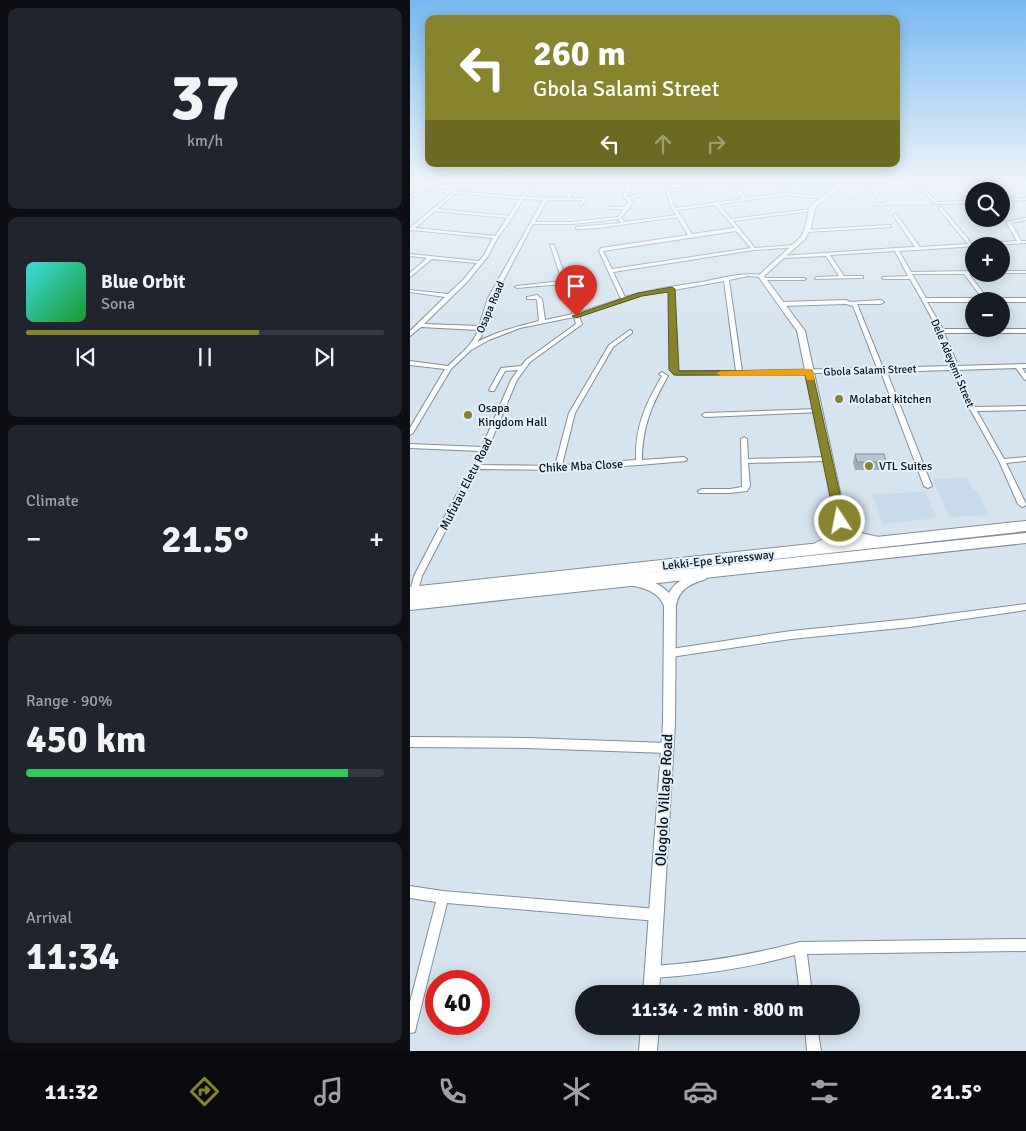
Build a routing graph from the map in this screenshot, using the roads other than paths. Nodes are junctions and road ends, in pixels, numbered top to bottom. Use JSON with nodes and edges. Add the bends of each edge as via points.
{"nodes":[{"id":1,"x":436,"y":232,"type":"edge"},
{"id":2,"x":500,"y":232,"type":"edge"},
{"id":3,"x":527,"y":232,"type":"edge"},
{"id":4,"x":688,"y":232,"type":"edge"},
{"id":5,"x":718,"y":232,"type":"edge"},
{"id":6,"x":740,"y":232,"type":"edge"},
{"id":7,"x":806,"y":232,"type":"edge"},
{"id":8,"x":907,"y":232,"type":"edge"},
{"id":9,"x":691,"y":236,"type":"junction"},
{"id":10,"x":496,"y":237,"type":"junction"},
{"id":11,"x":1023,"y":242,"type":"edge"},
{"id":12,"x":1010,"y":243,"type":"edge"},
{"id":13,"x":552,"y":245,"type":"dead end"},
{"id":14,"x":965,"y":245,"type":"edge"},
{"id":15,"x":795,"y":246,"type":"junction"},
{"id":16,"x":918,"y":248,"type":"junction"},
{"id":17,"x":754,"y":249,"type":"junction"},
{"id":18,"x":896,"y":249,"type":"junction"},
{"id":19,"x":827,"y":254,"type":"junction"},
{"id":20,"x":410,"y":255,"type":"edge"},
{"id":21,"x":431,"y":257,"type":"junction"},
{"id":22,"x":781,"y":257,"type":"junction"},
{"id":23,"x":480,"y":262,"type":"junction"},
{"id":24,"x":610,"y":270,"type":"junction"},
{"id":25,"x":965,"y":272,"type":"edge"},
{"id":26,"x":1010,"y":272,"type":"edge"},
{"id":27,"x":1026,"y":272,"type":"edge"},
{"id":28,"x":911,"y":275,"type":"junction"},
{"id":29,"x":410,"y":276,"type":"edge"},
{"id":30,"x":762,"y":277,"type":"junction"},
{"id":31,"x":842,"y":277,"type":"junction"},
{"id":32,"x":861,"y":277,"type":"dead end"},
{"id":33,"x":726,"y":278,"type":"junction"},
{"id":34,"x":804,"y":278,"type":"dead end"},
{"id":35,"x":817,"y":278,"type":"dead end"},
{"id":36,"x":884,"y":278,"type":"dead end"},
{"id":37,"x":565,"y":282,"type":"junction"},
{"id":38,"x":518,"y":287,"type":"dead end"},
{"id":39,"x":672,"y":289,"type":"junction"},
{"id":40,"x":410,"y":291,"type":"edge"},
{"id":41,"x":449,"y":296,"type":"junction"},
{"id":42,"x":529,"y":298,"type":"dead end"},
{"id":43,"x":624,"y":300,"type":"junction"},
{"id":44,"x":923,"y":300,"type":"junction"},
{"id":45,"x":965,"y":300,"type":"edge"},
{"id":46,"x":1010,"y":300,"type":"edge"},
{"id":47,"x":1026,"y":300,"type":"edge"},
{"id":48,"x":881,"y":302,"type":"dead end"},
{"id":49,"x":782,"y":304,"type":"junction"},
{"id":50,"x":853,"y":304,"type":"junction"},
{"id":51,"x":576,"y":316,"type":"junction"},
{"id":52,"x":542,"y":322,"type":"junction"},
{"id":53,"x":419,"y":325,"type":"junction"},
{"id":54,"x":480,"y":328,"type":"junction"},
{"id":55,"x":941,"y":331,"type":"junction"},
{"id":56,"x":1026,"y":331,"type":"edge"},
{"id":57,"x":630,"y":332,"type":"dead end"},
{"id":58,"x":410,"y":334,"type":"edge"},
{"id":59,"x":478,"y":336,"type":"junction"},
{"id":60,"x":487,"y":339,"type":"junction"},
{"id":61,"x":469,"y":349,"type":"junction"},
{"id":62,"x":410,"y":363,"type":"edge"},
{"id":63,"x":1018,"y":366,"type":"junction"},
{"id":64,"x":1026,"y":366,"type":"edge"},
{"id":65,"x":952,"y":367,"type":"junction"},
{"id":66,"x":449,"y":368,"type":"junction"},
{"id":67,"x":522,"y":368,"type":"junction"},
{"id":68,"x":881,"y":370,"type":"junction"},
{"id":69,"x":809,"y":372,"type":"junction"},
{"id":70,"x":739,"y":373,"type":"junction"},
{"id":71,"x":662,"y":374,"type":"dead end"},
{"id":72,"x":1026,"y":378,"type":"edge"},
{"id":73,"x":492,"y":390,"type":"dead end"},
{"id":74,"x":1026,"y":408,"type":"edge"},
{"id":75,"x":972,"y":409,"type":"junction"},
{"id":76,"x":818,"y":411,"type":"junction"},
{"id":77,"x":705,"y":415,"type":"dead end"},
{"id":78,"x":410,"y":433,"type":"edge"},
{"id":79,"x":744,"y":439,"type":"dead end"},
{"id":80,"x":410,"y":446,"type":"edge"},
{"id":81,"x":485,"y":449,"type":"junction"},
{"id":82,"x":684,"y":459,"type":"dead end"},
{"id":83,"x":826,"y":459,"type":"junction"},
{"id":84,"x":1026,"y":459,"type":"edge"},
{"id":85,"x":1002,"y":461,"type":"junction"},
{"id":86,"x":746,"y":462,"type":"junction"},
{"id":87,"x":639,"y":463,"type":"junction"},
{"id":88,"x":477,"y":467,"type":"junction"},
{"id":89,"x":558,"y":468,"type":"junction"},
{"id":90,"x":928,"y":486,"type":"dead end"},
{"id":91,"x":702,"y":491,"type":"dead end"},
{"id":92,"x":1022,"y":504,"type":"dead end"},
{"id":93,"x":840,"y":521,"type":"junction"},
{"id":94,"x":1026,"y":526,"type":"edge"},
{"id":95,"x":1026,"y":538,"type":"edge"},
{"id":96,"x":880,"y":541,"type":"junction"},
{"id":97,"x":804,"y":551,"type":"junction"},
{"id":98,"x":722,"y":570,"type":"junction"},
{"id":99,"x":617,"y":582,"type":"junction"},
{"id":100,"x":411,"y":596,"type":"edge"},
{"id":101,"x":670,"y":606,"type":"junction"},
{"id":102,"x":1026,"y":607,"type":"edge"},
{"id":103,"x":671,"y":653,"type":"junction"},
{"id":104,"x":410,"y":742,"type":"edge"},
{"id":105,"x":667,"y":748,"type":"junction"},
{"id":106,"x":410,"y":892,"type":"edge"},
{"id":107,"x":443,"y":897,"type":"junction"},
{"id":108,"x":657,"y":915,"type":"junction"},
{"id":109,"x":1026,"y":945,"type":"edge"},
{"id":110,"x":800,"y":948,"type":"junction"},
{"id":111,"x":652,"y":972,"type":"junction"},
{"id":112,"x":651,"y":985,"type":"edge"},
{"id":113,"x":805,"y":985,"type":"edge"},
{"id":114,"x":410,"y":1027,"type":"edge"},
{"id":115,"x":649,"y":1035,"type":"edge"},
{"id":116,"x":812,"y":1035,"type":"edge"},
{"id":117,"x":648,"y":1051,"type":"edge"},
{"id":118,"x":814,"y":1051,"type":"edge"}],
"edges":[{"from":1,"to":10,"type":"street"},
{"from":2,"to":10,"type":"street"},
{"from":3,"to":54,"type":"street","name":"Osapa Road","via":[[491,298]]},
{"from":4,"to":9,"type":"street"},
{"from":5,"to":9,"type":"street"},
{"from":6,"to":17,"type":"street"},
{"from":7,"to":15,"type":"street"},
{"from":8,"to":16,"type":"street"},
{"from":9,"to":24,"type":"street","via":[[601,251]]},
{"from":10,"to":23,"type":"street"},
{"from":11,"to":12,"type":"street"},
{"from":13,"to":37,"type":"street"},
{"from":14,"to":16,"type":"street"},
{"from":15,"to":17,"type":"street"},
{"from":15,"to":22,"type":"street"},
{"from":16,"to":18,"type":"street"},
{"from":17,"to":24,"type":"street"},
{"from":18,"to":19,"type":"street"},
{"from":18,"to":28,"type":"street","name":"Dele Adeyemi Street"},
{"from":19,"to":22,"type":"street"},
{"from":19,"to":31,"type":"street"},
{"from":20,"to":21,"type":"street"},
{"from":21,"to":23,"type":"street"},
{"from":21,"to":29,"type":"street"},
{"from":22,"to":30,"type":"street","via":[[769,266]]},
{"from":23,"to":41,"type":"street"},
{"from":24,"to":43,"type":"street"},
{"from":25,"to":28,"type":"street"},
{"from":26,"to":27,"type":"street"},
{"from":28,"to":36,"type":"street"},
{"from":28,"to":44,"type":"street","name":"Dele Adeyemi Street"},
{"from":30,"to":33,"type":"street","via":[[751,274]]},
{"from":30,"to":34,"type":"street"},
{"from":30,"to":49,"type":"street"},
{"from":31,"to":32,"type":"street"},
{"from":31,"to":35,"type":"street"},
{"from":33,"to":39,"type":"street"},
{"from":33,"to":70,"type":"street"},
{"from":37,"to":38,"type":"street"},
{"from":37,"to":51,"type":"street"},
{"from":39,"to":43,"type":"street"},
{"from":39,"to":70,"type":"street","name":"Gbola Salami Street","via":[[673,370],[684,375]]},
{"from":40,"to":41,"type":"street"},
{"from":41,"to":53,"type":"street"},
{"from":42,"to":52,"type":"street","via":[[540,300]]},
{"from":43,"to":51,"type":"street"},
{"from":44,"to":45,"type":"street"},
{"from":44,"to":55,"type":"street","name":"Dele Adeyemi Street"},
{"from":46,"to":47,"type":"street"},
{"from":48,"to":50,"type":"street"},
{"from":49,"to":50,"type":"street"},
{"from":49,"to":69,"type":"street","via":[[801,331]]},
{"from":50,"to":68,"type":"street"},
{"from":51,"to":52,"type":"street"},
{"from":51,"to":67,"type":"street","name":"Mufutau Eletu Road","via":[[579,324]]},
{"from":52,"to":60,"type":"street","via":[[514,328]]},
{"from":53,"to":54,"type":"street"},
{"from":53,"to":58,"type":"street"},
{"from":54,"to":59,"type":"street","name":"Osapa Road"},
{"from":55,"to":56,"type":"street"},
{"from":55,"to":65,"type":"street","name":"Dele Adeyemi Street","via":[[953,361]]},
{"from":57,"to":89,"type":"street","via":[[611,346],[572,414]]},
{"from":59,"to":60,"type":"street"},
{"from":59,"to":61,"type":"street","name":"Osapa Road"},
{"from":60,"to":61,"type":"street"},
{"from":61,"to":66,"type":"street","name":"Osapa Road"},
{"from":62,"to":66,"type":"street"},
{"from":63,"to":64,"type":"street","name":"Gbola Salami Street"},
{"from":63,"to":65,"type":"street","name":"Gbola Salami Street"},
{"from":63,"to":72,"type":"street"},
{"from":65,"to":68,"type":"street","name":"Gbola Salami Street"},
{"from":65,"to":75,"type":"street","name":"Dele Adeyemi Street"},
{"from":66,"to":78,"type":"street","name":"Osapa Road"},
{"from":67,"to":73,"type":"street","via":[[503,369]]},
{"from":67,"to":81,"type":"street","name":"Mufutau Eletu Road"},
{"from":68,"to":69,"type":"street","name":"Gbola Salami Street"},
{"from":68,"to":90,"type":"street"},
{"from":69,"to":70,"type":"street","name":"Gbola Salami Street"},
{"from":69,"to":76,"type":"street"},
{"from":71,"to":87,"type":"street","via":[[665,376],[646,409],[638,443]]},
{"from":74,"to":75,"type":"street"},
{"from":75,"to":85,"type":"street","name":"Dele Adeyemi Street"},
{"from":76,"to":77,"type":"street"},
{"from":76,"to":83,"type":"street"},
{"from":79,"to":86,"type":"street"},
{"from":80,"to":81,"type":"street"},
{"from":81,"to":88,"type":"street","name":"Mufutau Eletu Road"},
{"from":82,"to":87,"type":"street","name":"Chike Mba Close"},
{"from":83,"to":86,"type":"street"},
{"from":83,"to":93,"type":"street"},
{"from":84,"to":85,"type":"street"},
{"from":85,"to":92,"type":"street","name":"Dele Adeyemi Street"},
{"from":86,"to":91,"type":"street","via":[[744,489]]},
{"from":87,"to":89,"type":"street","name":"Chike Mba Close"},
{"from":88,"to":89,"type":"street","name":"Chike Mba Close"},
{"from":88,"to":100,"type":"street","name":"Mufutau Eletu Road","via":[[418,576]]},
{"from":93,"to":96,"type":"street","via":[[853,534]]},
{"from":93,"to":97,"type":"street","via":[[840,531],[832,540]]},
{"from":94,"to":96,"type":"highway","name":"Lekki-Epe Expressway"},
{"from":95,"to":98,"type":"highway","name":"Lekki-Epe Expressway"},
{"from":96,"to":97,"type":"highway","name":"Lekki-Epe Expressway"},
{"from":97,"to":100,"type":"highway","name":"Lekki-Epe Expressway"},
{"from":98,"to":99,"type":"highway","name":"Lekki-Epe Expressway"},
{"from":98,"to":101,"type":"street","via":[[683,582],[674,591]]},
{"from":99,"to":100,"type":"highway","name":"Lekki-Epe Expressway"},
{"from":99,"to":101,"type":"street","via":[[654,586],[665,594]]},
{"from":101,"to":103,"type":"street","name":"Ologolo Village Road"},
{"from":102,"to":103,"type":"street"},
{"from":103,"to":105,"type":"street","name":"Ologolo Village Road"},
{"from":104,"to":105,"type":"street"},
{"from":105,"to":108,"type":"street","name":"Ologolo Village Road"},
{"from":106,"to":107,"type":"street"},
{"from":107,"to":108,"type":"street"},
{"from":107,"to":114,"type":"street"},
{"from":108,"to":111,"type":"street","name":"Ologolo Village Road"},
{"from":109,"to":110,"type":"street"},
{"from":110,"to":111,"type":"street","via":[[690,970]]},
{"from":110,"to":113,"type":"street"},
{"from":111,"to":112,"type":"street","name":"Ologolo Village Road"},
{"from":115,"to":117,"type":"street"},
{"from":116,"to":118,"type":"street"}]}
